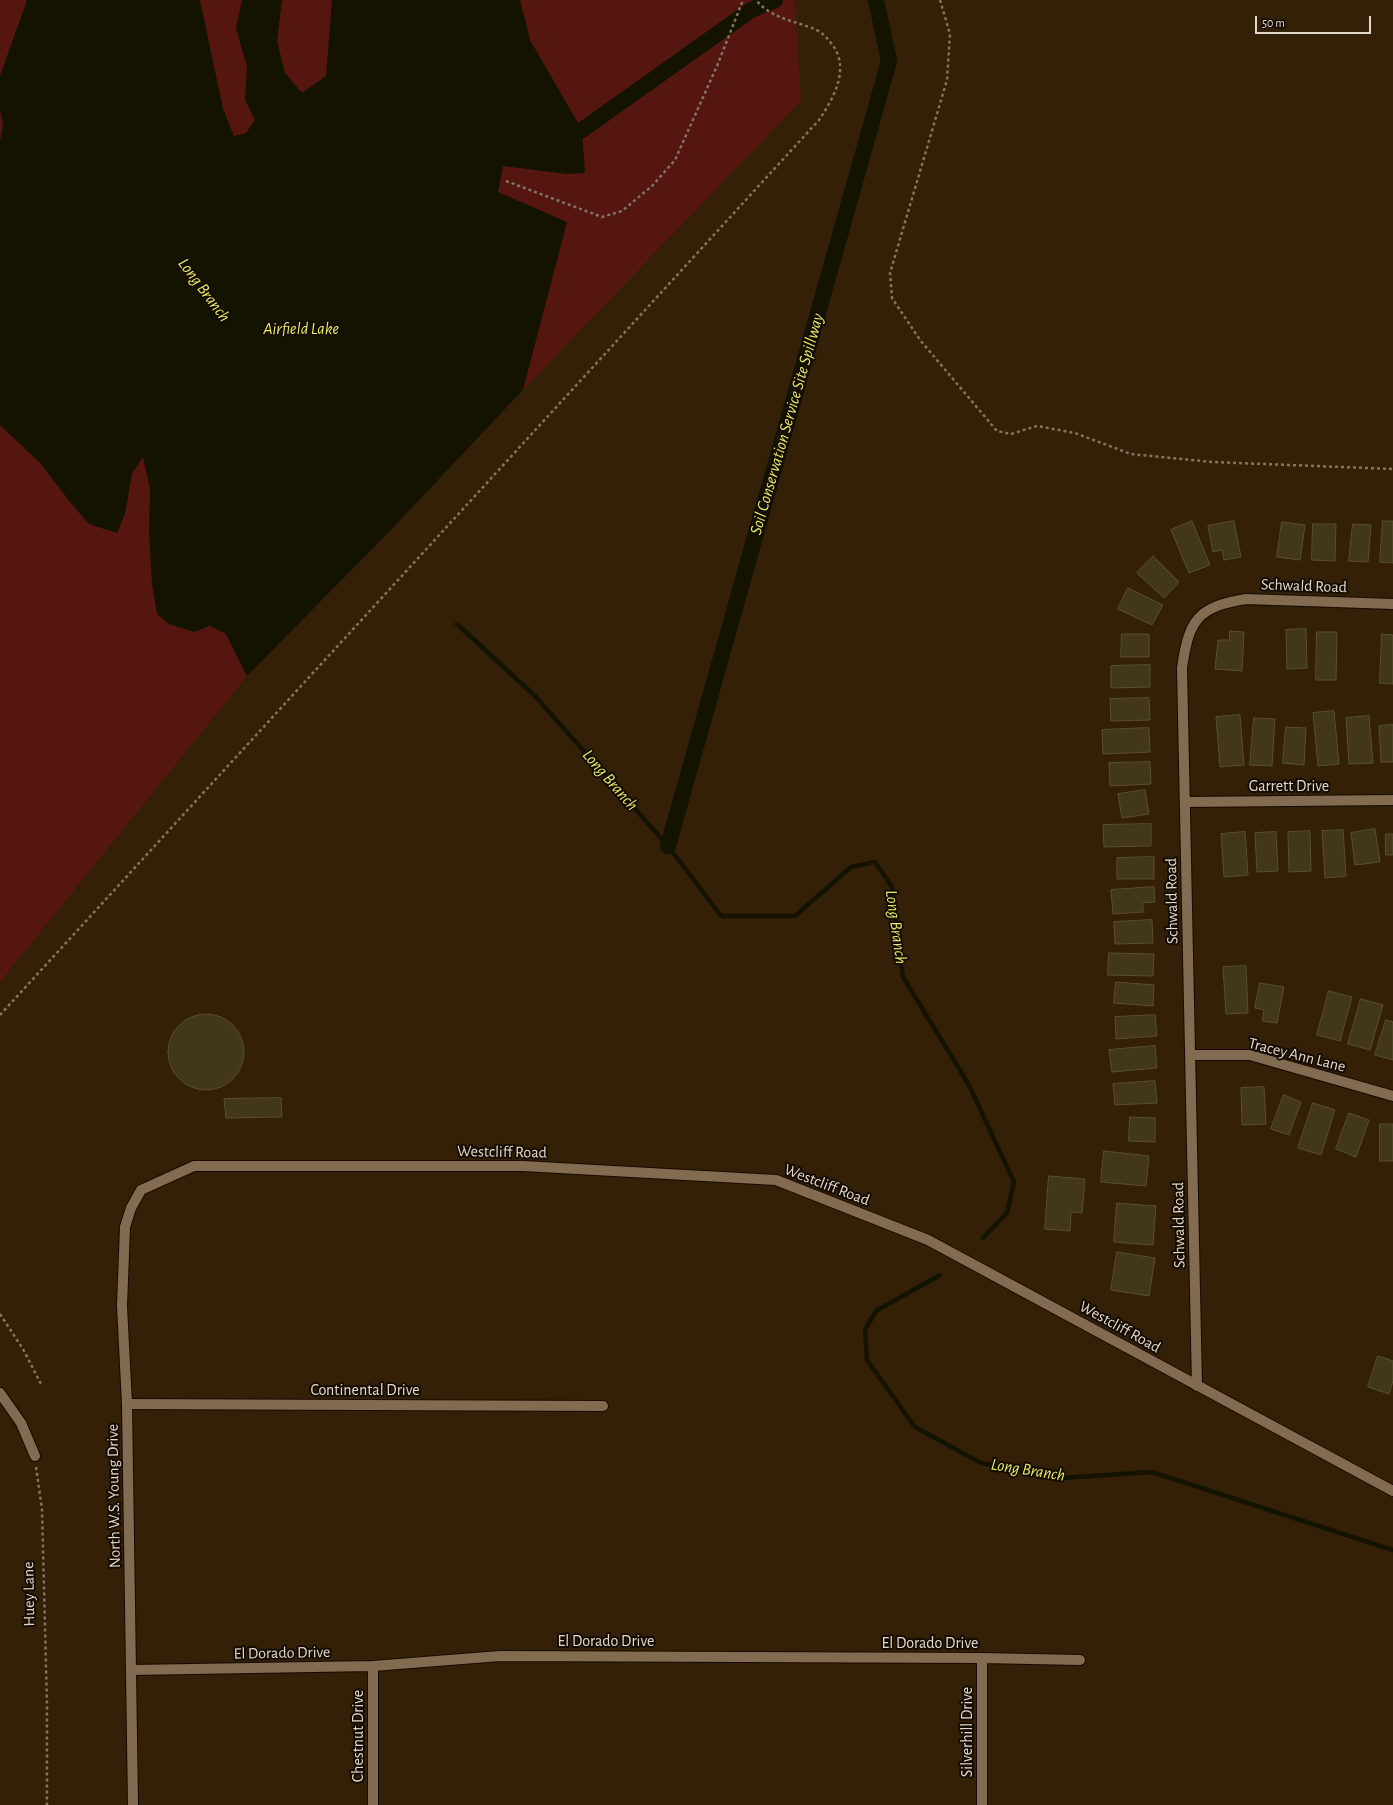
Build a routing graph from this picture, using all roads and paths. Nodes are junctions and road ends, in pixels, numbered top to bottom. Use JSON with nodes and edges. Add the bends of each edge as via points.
{"nodes":[{"id":1,"x":744,"y":0,"type":"edge"},
{"id":2,"x":756,"y":0,"type":"edge"},
{"id":3,"x":940,"y":0,"type":"edge"},
{"id":4,"x":506,"y":181,"type":"dead end"},
{"id":5,"x":1393,"y":469,"type":"edge"},
{"id":6,"x":1393,"y":604,"type":"edge"},
{"id":7,"x":1393,"y":800,"type":"edge"},
{"id":8,"x":1185,"y":802,"type":"junction"},
{"id":9,"x":0,"y":1015,"type":"edge"},
{"id":10,"x":1191,"y":1055,"type":"junction"},
{"id":11,"x":1393,"y":1096,"type":"edge"},
{"id":12,"x":140,"y":1190,"type":"joint"},
{"id":13,"x":0,"y":1314,"type":"edge"},
{"id":14,"x":42,"y":1386,"type":"dead end"},
{"id":15,"x":1197,"y":1386,"type":"junction"},
{"id":16,"x":0,"y":1393,"type":"edge"},
{"id":17,"x":127,"y":1404,"type":"junction"},
{"id":18,"x":603,"y":1406,"type":"dead end"},
{"id":19,"x":35,"y":1456,"type":"joint"},
{"id":20,"x":1393,"y":1491,"type":"edge"},
{"id":21,"x":982,"y":1658,"type":"junction"},
{"id":22,"x":1080,"y":1660,"type":"dead end"},
{"id":23,"x":373,"y":1666,"type":"junction"},
{"id":24,"x":132,"y":1670,"type":"junction"},
{"id":25,"x":47,"y":1805,"type":"edge"},
{"id":26,"x":133,"y":1805,"type":"edge"},
{"id":27,"x":373,"y":1805,"type":"edge"},
{"id":28,"x":982,"y":1805,"type":"edge"}],
"edges":[{"from":1,"to":4,"type":"path","via":[[675,160],[652,186],[622,211],[602,217]]},
{"from":2,"to":9,"type":"path","via":[[763,9],[824,34],[838,51],[841,65],[839,81],[832,101],[819,120]]},
{"from":3,"to":5,"type":"path","via":[[950,34],[947,80],[890,273],[892,298],[920,340],[996,431],[1011,434],[1037,426],[1075,433],[1131,454],[1168,458]]},
{"from":6,"to":8,"type":"street","name":"Schwald Road","via":[[1246,599],[1211,608],[1201,615],[1186,642],[1182,668]]},
{"from":7,"to":8,"type":"street","name":"Garrett Drive"},
{"from":8,"to":10,"type":"street","name":"Schwald Road"},
{"from":10,"to":11,"type":"street","name":"Tracey Ann Lane","via":[[1250,1055]]},
{"from":10,"to":15,"type":"street","name":"Schwald Road"},
{"from":12,"to":15,"type":"street","name":"Westcliff Road","via":[[194,1166],[523,1166],[776,1180],[928,1240]]},
{"from":12,"to":17,"type":"street","name":"North W.S. Young Drive","via":[[125,1227],[122,1306]]},
{"from":13,"to":14,"type":"path","via":[[23,1349]]},
{"from":15,"to":20,"type":"street","name":"Westcliff Road"},
{"from":16,"to":19,"type":"street","via":[[21,1423]]},
{"from":17,"to":18,"type":"street","name":"Continental Drive"},
{"from":17,"to":24,"type":"street","name":"North W.S. Young Drive"},
{"from":19,"to":25,"type":"path","name":"Huey Lane","via":[[42,1509]]},
{"from":21,"to":22,"type":"street","name":"El Dorado Drive"},
{"from":21,"to":23,"type":"street","name":"El Dorado Drive","via":[[500,1656]]},
{"from":21,"to":28,"type":"street","name":"Silverhill Drive"},
{"from":23,"to":24,"type":"street","name":"El Dorado Drive"},
{"from":23,"to":27,"type":"street","name":"Chestnut Drive"},
{"from":24,"to":26,"type":"street","name":"North W.S. Young Drive"}]}
